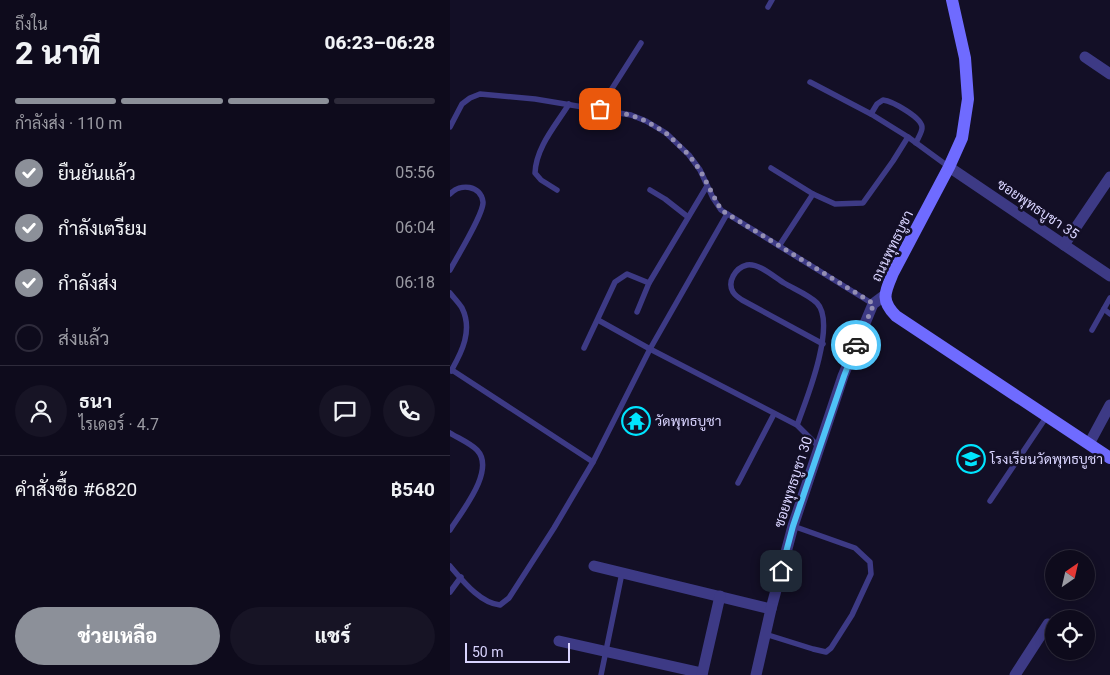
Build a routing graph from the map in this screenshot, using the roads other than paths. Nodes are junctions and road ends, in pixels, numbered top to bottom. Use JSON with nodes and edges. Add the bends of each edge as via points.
{"nodes":[{"id":1,"x":772,"y":0,"type":"edge"},
{"id":2,"x":950,"y":1,"type":"edge"},
{"id":3,"x":768,"y":7,"type":"dead end"},
{"id":4,"x":641,"y":43,"type":"dead end"},
{"id":5,"x":1085,"y":57,"type":"dead end"},
{"id":6,"x":1110,"y":74,"type":"edge"},
{"id":7,"x":810,"y":82,"type":"dead end"},
{"id":8,"x":569,"y":104,"type":"junction"},
{"id":9,"x":600,"y":109,"type":"junction"},
{"id":10,"x":871,"y":114,"type":"junction"},
{"id":11,"x":450,"y":127,"type":"edge"},
{"id":12,"x":908,"y":137,"type":"junction"},
{"id":13,"x":916,"y":143,"type":"junction"},
{"id":14,"x":949,"y":167,"type":"junction"},
{"id":15,"x":771,"y":168,"type":"dead end"},
{"id":16,"x":1110,"y":177,"type":"edge"},
{"id":17,"x":707,"y":186,"type":"junction"},
{"id":18,"x":557,"y":190,"type":"dead end"},
{"id":19,"x":650,"y":190,"type":"dead end"},
{"id":20,"x":450,"y":194,"type":"edge"},
{"id":21,"x":813,"y":194,"type":"junction"},
{"id":22,"x":728,"y":214,"type":"junction"},
{"id":23,"x":688,"y":217,"type":"junction"},
{"id":24,"x":1064,"y":245,"type":"junction"},
{"id":25,"x":779,"y":246,"type":"junction"},
{"id":26,"x":450,"y":270,"type":"edge"},
{"id":27,"x":1110,"y":276,"type":"edge"},
{"id":28,"x":649,"y":283,"type":"junction"},
{"id":29,"x":450,"y":293,"type":"edge"},
{"id":30,"x":885,"y":295,"type":"junction"},
{"id":31,"x":1110,"y":298,"type":"edge"},
{"id":32,"x":874,"y":304,"type":"junction"},
{"id":33,"x":1104,"y":309,"type":"junction"},
{"id":34,"x":637,"y":312,"type":"dead end"},
{"id":35,"x":1110,"y":314,"type":"edge"},
{"id":36,"x":598,"y":320,"type":"junction"},
{"id":37,"x":1092,"y":330,"type":"dead end"},
{"id":38,"x":822,"y":344,"type":"junction"},
{"id":39,"x":584,"y":348,"type":"dead end"},
{"id":40,"x":650,"y":349,"type":"junction"},
{"id":41,"x":451,"y":371,"type":"edge"},
{"id":42,"x":1110,"y":406,"type":"edge"},
{"id":43,"x":774,"y":414,"type":"junction"},
{"id":44,"x":1047,"y":416,"type":"junction"},
{"id":45,"x":797,"y":425,"type":"junction"},
{"id":46,"x":450,"y":433,"type":"edge"},
{"id":47,"x":1089,"y":444,"type":"junction"},
{"id":48,"x":820,"y":448,"type":"junction"},
{"id":49,"x":1110,"y":458,"type":"edge"},
{"id":50,"x":593,"y":462,"type":"junction"},
{"id":51,"x":738,"y":483,"type":"dead end"},
{"id":52,"x":990,"y":502,"type":"dead end"},
{"id":53,"x":793,"y":526,"type":"junction"},
{"id":54,"x":450,"y":530,"type":"edge"},
{"id":55,"x":450,"y":566,"type":"edge"},
{"id":56,"x":594,"y":566,"type":"dead end"},
{"id":57,"x":622,"y":573,"type":"junction"},
{"id":58,"x":461,"y":578,"type":"junction"},
{"id":59,"x":450,"y":592,"type":"edge"},
{"id":60,"x":720,"y":596,"type":"junction"},
{"id":61,"x":771,"y":609,"type":"junction"},
{"id":62,"x":1045,"y":629,"type":"edge"},
{"id":63,"x":765,"y":634,"type":"junction"},
{"id":64,"x":559,"y":641,"type":"dead end"},
{"id":65,"x":606,"y":652,"type":"junction"},
{"id":66,"x":702,"y":674,"type":"edge"},
{"id":67,"x":601,"y":675,"type":"edge"},
{"id":68,"x":756,"y":675,"type":"edge"},
{"id":69,"x":1015,"y":675,"type":"edge"}],
"edges":[{"from":1,"to":3,"type":"lane"},
{"from":2,"to":14,"type":"main road","name":"ถนนพุทธบูชา","via":[[965,58],[968,99],[962,138]]},
{"from":4,"to":9,"type":"lane"},
{"from":5,"to":6,"type":"street"},
{"from":7,"to":10,"type":"lane"},
{"from":8,"to":9,"type":"lane"},
{"from":8,"to":11,"type":"lane","via":[[480,94],[462,104]]},
{"from":8,"to":18,"type":"lane","via":[[536,162],[535,173]]},
{"from":9,"to":17,"type":"lane","via":[[631,115],[666,133],[689,155]]},
{"from":10,"to":12,"type":"lane"},
{"from":10,"to":13,"type":"lane","via":[[883,100],[909,113],[922,126]]},
{"from":12,"to":13,"type":"lane"},
{"from":12,"to":21,"type":"lane","via":[[863,203],[836,204]]},
{"from":13,"to":14,"type":"lane"},
{"from":14,"to":24,"type":"street","name":"ซอยพุทธบูชา 35"},
{"from":14,"to":30,"type":"main road","name":"ถนนพุทธบูชา","via":[[893,273]]},
{"from":15,"to":21,"type":"lane"},
{"from":16,"to":24,"type":"street"},
{"from":17,"to":22,"type":"lane","via":[[721,210]]},
{"from":17,"to":23,"type":"lane"},
{"from":19,"to":23,"type":"lane"},
{"from":20,"to":26,"type":"lane","via":[[459,187],[476,190],[481,195],[483,208]]},
{"from":21,"to":25,"type":"lane"},
{"from":22,"to":25,"type":"lane"},
{"from":22,"to":40,"type":"lane"},
{"from":23,"to":28,"type":"lane"},
{"from":24,"to":27,"type":"street","name":"ซอยพุทธบูชา 35"},
{"from":25,"to":32,"type":"lane"},
{"from":28,"to":34,"type":"lane"},
{"from":28,"to":36,"type":"lane","via":[[627,274],[621,277],[615,282]]},
{"from":29,"to":41,"type":"lane","via":[[462,308],[468,325],[462,350]]},
{"from":30,"to":32,"type":"street"},
{"from":30,"to":44,"type":"main road","name":"ถนนพุทธบูชา","via":[[889,309],[896,316]]},
{"from":31,"to":33,"type":"lane"},
{"from":32,"to":48,"type":"street","name":"ซอยพุทธบูชา 30","via":[[844,376]]},
{"from":33,"to":35,"type":"lane"},
{"from":33,"to":37,"type":"lane"},
{"from":36,"to":39,"type":"lane"},
{"from":36,"to":40,"type":"lane"},
{"from":38,"to":38,"type":"lane","via":[[823,315],[818,304],[759,268],[748,265],[738,269],[731,285],[734,293]]},
{"from":38,"to":45,"type":"lane"},
{"from":40,"to":43,"type":"lane"},
{"from":40,"to":50,"type":"lane"},
{"from":41,"to":50,"type":"lane"},
{"from":42,"to":47,"type":"street"},
{"from":43,"to":45,"type":"lane"},
{"from":43,"to":51,"type":"lane"},
{"from":44,"to":47,"type":"main road","name":"ถนนพุทธบูชา"},
{"from":44,"to":52,"type":"lane"},
{"from":45,"to":48,"type":"lane"},
{"from":46,"to":54,"type":"lane","via":[[476,448],[482,457],[483,467],[478,485]]},
{"from":47,"to":49,"type":"main road","name":"ถนนพุทธบูชา"},
{"from":48,"to":53,"type":"street","name":"ซอยพุทธบูชา 30"},
{"from":50,"to":58,"type":"lane","via":[[505,602],[492,604]]},
{"from":53,"to":61,"type":"street","name":"ซอยพุทธบูชา 30"},
{"from":53,"to":63,"type":"lane","via":[[855,548],[870,562],[871,574],[852,615],[826,652]]},
{"from":55,"to":58,"type":"lane"},
{"from":56,"to":57,"type":"street"},
{"from":57,"to":60,"type":"street"},
{"from":57,"to":65,"type":"lane"},
{"from":58,"to":59,"type":"lane"},
{"from":60,"to":61,"type":"street"},
{"from":60,"to":66,"type":"street"},
{"from":61,"to":63,"type":"street","name":"ซอยพุทธบูชา 30"},
{"from":62,"to":69,"type":"street"},
{"from":63,"to":68,"type":"street","name":"ซอยพุทธบูชา 30"},
{"from":64,"to":65,"type":"street"},
{"from":65,"to":66,"type":"street"},
{"from":65,"to":67,"type":"lane"}]}
